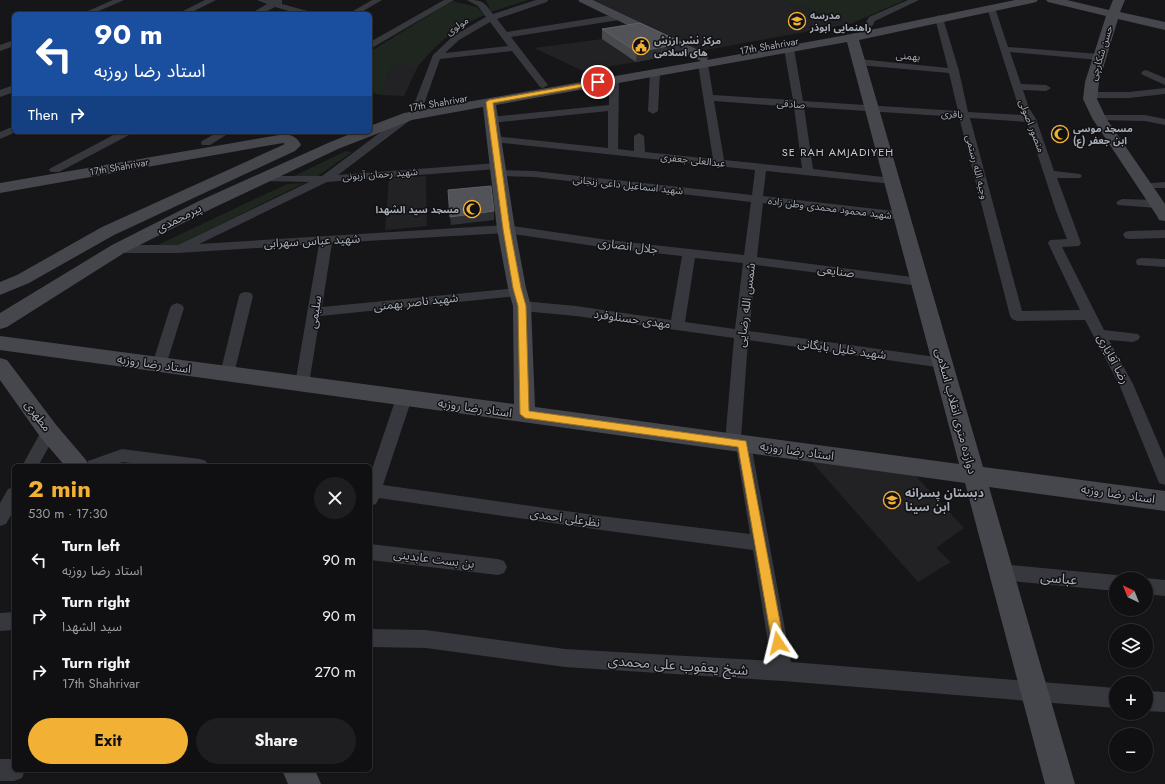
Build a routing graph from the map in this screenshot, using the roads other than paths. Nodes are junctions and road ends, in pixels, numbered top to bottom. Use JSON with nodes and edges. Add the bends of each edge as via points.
{"nodes":[{"id":1,"x":120,"y":0,"type":"edge"},
{"id":2,"x":212,"y":0,"type":"edge"},
{"id":3,"x":261,"y":0,"type":"edge"},
{"id":4,"x":284,"y":0,"type":"edge"},
{"id":5,"x":378,"y":0,"type":"edge"},
{"id":6,"x":450,"y":0,"type":"edge"},
{"id":7,"x":471,"y":0,"type":"edge"},
{"id":8,"x":544,"y":0,"type":"edge"},
{"id":9,"x":584,"y":0,"type":"edge"},
{"id":10,"x":915,"y":0,"type":"edge"},
{"id":11,"x":1002,"y":0,"type":"edge"},
{"id":12,"x":1032,"y":0,"type":"edge"},
{"id":13,"x":1052,"y":0,"type":"edge"},
{"id":14,"x":1092,"y":0,"type":"edge"},
{"id":15,"x":1100,"y":0,"type":"edge"},
{"id":16,"x":275,"y":4,"type":"junction"},
{"id":17,"x":990,"y":8,"type":"junction"},
{"id":18,"x":1115,"y":8,"type":"edge"},
{"id":19,"x":90,"y":12,"type":"edge"},
{"id":20,"x":185,"y":12,"type":"edge"},
{"id":21,"x":258,"y":12,"type":"edge"},
{"id":22,"x":301,"y":12,"type":"edge"},
{"id":23,"x":356,"y":12,"type":"edge"},
{"id":24,"x":619,"y":17,"type":"junction"},
{"id":25,"x":490,"y":18,"type":"junction"},
{"id":26,"x":939,"y":18,"type":"junction"},
{"id":27,"x":1163,"y":23,"type":"edge"},
{"id":28,"x":860,"y":32,"type":"junction"},
{"id":29,"x":375,"y":34,"type":"dead end"},
{"id":30,"x":504,"y":35,"type":"junction"},
{"id":31,"x":386,"y":37,"type":"junction"},
{"id":32,"x":12,"y":44,"type":"edge"},
{"id":33,"x":372,"y":45,"type":"edge"},
{"id":34,"x":0,"y":48,"type":"edge"},
{"id":35,"x":514,"y":48,"type":"junction"},
{"id":36,"x":789,"y":49,"type":"junction"},
{"id":37,"x":1005,"y":49,"type":"junction"},
{"id":38,"x":436,"y":57,"type":"junction"},
{"id":39,"x":1099,"y":57,"type":"junction"},
{"id":40,"x":702,"y":61,"type":"junction"},
{"id":41,"x":859,"y":62,"type":"junction"},
{"id":42,"x":954,"y":71,"type":"junction"},
{"id":43,"x":656,"y":72,"type":"junction"},
{"id":44,"x":1146,"y":73,"type":"dead end"},
{"id":45,"x":614,"y":80,"type":"junction"},
{"id":46,"x":1165,"y":82,"type":"edge"},
{"id":47,"x":543,"y":85,"type":"junction"},
{"id":48,"x":1017,"y":87,"type":"junction"},
{"id":49,"x":1046,"y":88,"type":"dead end"},
{"id":50,"x":12,"y":89,"type":"edge"},
{"id":51,"x":1165,"y":91,"type":"edge"},
{"id":52,"x":0,"y":94,"type":"edge"},
{"id":53,"x":1090,"y":95,"type":"junction"},
{"id":54,"x":709,"y":98,"type":"junction"},
{"id":55,"x":489,"y":102,"type":"junction"},
{"id":56,"x":800,"y":104,"type":"junction"},
{"id":57,"x":612,"y":108,"type":"junction"},
{"id":58,"x":872,"y":110,"type":"junction"},
{"id":59,"x":414,"y":111,"type":"junction"},
{"id":60,"x":652,"y":111,"type":"dead end"},
{"id":61,"x":384,"y":113,"type":"dead end"},
{"id":62,"x":964,"y":115,"type":"junction"},
{"id":63,"x":1099,"y":118,"type":"junction"},
{"id":64,"x":1031,"y":119,"type":"junction"},
{"id":65,"x":491,"y":120,"type":"junction"},
{"id":66,"x":1165,"y":122,"type":"edge"},
{"id":67,"x":12,"y":130,"type":"edge"},
{"id":68,"x":372,"y":131,"type":"edge"},
{"id":69,"x":123,"y":134,"type":"edge"},
{"id":70,"x":222,"y":134,"type":"edge"},
{"id":71,"x":364,"y":134,"type":"edge"},
{"id":72,"x":279,"y":135,"type":"edge"},
{"id":73,"x":0,"y":136,"type":"edge"},
{"id":74,"x":639,"y":136,"type":"dead end"},
{"id":75,"x":494,"y":140,"type":"junction"},
{"id":76,"x":206,"y":143,"type":"junction"},
{"id":77,"x":613,"y":152,"type":"junction"},
{"id":78,"x":640,"y":154,"type":"junction"},
{"id":79,"x":719,"y":162,"type":"junction"},
{"id":80,"x":761,"y":167,"type":"junction"},
{"id":81,"x":498,"y":169,"type":"junction"},
{"id":82,"x":55,"y":170,"type":"junction"},
{"id":83,"x":808,"y":172,"type":"junction"},
{"id":84,"x":1050,"y":174,"type":"junction"},
{"id":85,"x":1076,"y":176,"type":"dead end"},
{"id":86,"x":264,"y":178,"type":"junction"},
{"id":87,"x":0,"y":179,"type":"edge"},
{"id":88,"x":325,"y":179,"type":"junction"},
{"id":89,"x":892,"y":181,"type":"junction"},
{"id":90,"x":1165,"y":185,"type":"edge"},
{"id":91,"x":1144,"y":186,"type":"junction"},
{"id":92,"x":0,"y":188,"type":"edge"},
{"id":93,"x":757,"y":199,"type":"junction"},
{"id":94,"x":1122,"y":203,"type":"dead end"},
{"id":95,"x":1161,"y":210,"type":"edge"},
{"id":96,"x":902,"y":216,"type":"junction"},
{"id":97,"x":506,"y":229,"type":"junction"},
{"id":98,"x":1165,"y":234,"type":"edge"},
{"id":99,"x":1130,"y":235,"type":"dead end"},
{"id":100,"x":326,"y":240,"type":"junction"},
{"id":101,"x":1054,"y":243,"type":"joint"},
{"id":102,"x":118,"y":249,"type":"junction"},
{"id":103,"x":178,"y":249,"type":"junction"},
{"id":104,"x":689,"y":253,"type":"junction"},
{"id":105,"x":751,"y":260,"type":"junction"},
{"id":106,"x":1142,"y":262,"type":"dead end"},
{"id":107,"x":1165,"y":263,"type":"edge"},
{"id":108,"x":920,"y":282,"type":"junction"},
{"id":109,"x":0,"y":289,"type":"edge"},
{"id":110,"x":246,"y":296,"type":"dead end"},
{"id":111,"x":520,"y":299,"type":"junction"},
{"id":112,"x":177,"y":308,"type":"dead end"},
{"id":113,"x":315,"y":312,"type":"junction"},
{"id":114,"x":1089,"y":315,"type":"junction"},
{"id":115,"x":0,"y":322,"type":"edge"},
{"id":116,"x":676,"y":326,"type":"junction"},
{"id":117,"x":1099,"y":334,"type":"junction"},
{"id":118,"x":741,"y":335,"type":"junction"},
{"id":119,"x":1133,"y":337,"type":"dead end"},
{"id":120,"x":0,"y":343,"type":"edge"},
{"id":121,"x":943,"y":363,"type":"junction"},
{"id":122,"x":0,"y":364,"type":"edge"},
{"id":123,"x":159,"y":365,"type":"junction"},
{"id":124,"x":227,"y":374,"type":"junction"},
{"id":125,"x":302,"y":384,"type":"junction"},
{"id":126,"x":404,"y":398,"type":"junction"},
{"id":127,"x":525,"y":414,"type":"junction"},
{"id":128,"x":50,"y":432,"type":"junction"},
{"id":129,"x":738,"y":443,"type":"junction"},
{"id":130,"x":31,"y":464,"type":"edge"},
{"id":131,"x":76,"y":464,"type":"edge"},
{"id":132,"x":99,"y":464,"type":"edge"},
{"id":133,"x":186,"y":464,"type":"edge"},
{"id":134,"x":974,"y":475,"type":"junction"},
{"id":135,"x":1165,"y":478,"type":"edge"},
{"id":136,"x":372,"y":490,"type":"edge"},
{"id":137,"x":372,"y":493,"type":"edge"},
{"id":138,"x":1165,"y":501,"type":"edge"},
{"id":139,"x":760,"y":543,"type":"junction"},
{"id":140,"x":372,"y":552,"type":"edge"},
{"id":141,"x":498,"y":567,"type":"dead end"},
{"id":142,"x":1001,"y":572,"type":"junction"},
{"id":143,"x":1109,"y":582,"type":"edge"},
{"id":144,"x":1153,"y":587,"type":"edge"},
{"id":145,"x":1165,"y":588,"type":"edge"},
{"id":146,"x":12,"y":621,"type":"edge"},
{"id":147,"x":0,"y":622,"type":"edge"},
{"id":148,"x":372,"y":638,"type":"edge"},
{"id":149,"x":783,"y":671,"type":"junction"},
{"id":150,"x":1034,"y":691,"type":"junction"},
{"id":151,"x":1109,"y":697,"type":"edge"},
{"id":152,"x":1153,"y":701,"type":"edge"},
{"id":153,"x":1165,"y":702,"type":"edge"},
{"id":154,"x":0,"y":770,"type":"edge"},
{"id":155,"x":12,"y":770,"type":"edge"},
{"id":156,"x":298,"y":772,"type":"edge"},
{"id":157,"x":306,"y":784,"type":"edge"},
{"id":158,"x":1060,"y":784,"type":"edge"}],
"edges":[{"from":1,"to":19,"type":"street"},
{"from":2,"to":20,"type":"street"},
{"from":3,"to":16,"type":"street"},
{"from":4,"to":16,"type":"street"},
{"from":5,"to":23,"type":"street"},
{"from":6,"to":31,"type":"street"},
{"from":7,"to":25,"type":"street","via":[[481,4]]},
{"from":8,"to":25,"type":"street","name":"مولوی"},
{"from":9,"to":24,"type":"main road"},
{"from":10,"to":28,"type":"street","via":[[872,19]]},
{"from":11,"to":28,"type":"main road","name":"17th Shahrivar"},
{"from":12,"to":17,"type":"main road","name":"17th Shahrivar"},
{"from":13,"to":18,"type":"main road"},
{"from":14,"to":18,"type":"main road","name":"حسن شکارچی"},
{"from":15,"to":18,"type":"main road","name":"حسن شکارچی"},
{"from":16,"to":21,"type":"street"},
{"from":16,"to":22,"type":"street"},
{"from":17,"to":26,"type":"main road","name":"17th Shahrivar"},
{"from":17,"to":37,"type":"street","name":"منصور اصولی"},
{"from":18,"to":27,"type":"main road"},
{"from":18,"to":39,"type":"main road","name":"حسن شکارچی"},
{"from":24,"to":30,"type":"street"},
{"from":24,"to":40,"type":"main road"},
{"from":25,"to":30,"type":"street"},
{"from":25,"to":38,"type":"street","name":"مولوی","via":[[456,38]]},
{"from":26,"to":28,"type":"main road","name":"17th Shahrivar"},
{"from":26,"to":42,"type":"street","name":"وجیه الله رستمی"},
{"from":28,"to":36,"type":"main road","name":"17th Shahrivar"},
{"from":28,"to":40,"type":"main road","name":"17th Shahrivar"},
{"from":28,"to":41,"type":"main road","name":"دوازده متری انقلاب اسلامی"},
{"from":29,"to":31,"type":"street"},
{"from":30,"to":35,"type":"street"},
{"from":31,"to":33,"type":"street"},
{"from":32,"to":34,"type":"street"},
{"from":35,"to":38,"type":"street"},
{"from":35,"to":47,"type":"street"},
{"from":36,"to":40,"type":"main road","name":"17th Shahrivar"},
{"from":36,"to":56,"type":"street"},
{"from":37,"to":39,"type":"street"},
{"from":37,"to":48,"type":"street","name":"منصور اصولی"},
{"from":38,"to":59,"type":"street","name":"مولوی"},
{"from":39,"to":53,"type":"main road","name":"حسن شکارچی"},
{"from":40,"to":43,"type":"main road","name":"17th Shahrivar"},
{"from":40,"to":47,"type":"main road","name":"17th Shahrivar"},
{"from":40,"to":54,"type":"street"},
{"from":41,"to":42,"type":"street","name":"بهمنی"},
{"from":41,"to":58,"type":"main road","name":"دوازده متری انقلاب اسلامی"},
{"from":42,"to":62,"type":"street","name":"وجیه الله رستمی"},
{"from":43,"to":45,"type":"main road","name":"17th Shahrivar"},
{"from":43,"to":60,"type":"street"},
{"from":44,"to":46,"type":"street"},
{"from":45,"to":55,"type":"main road","name":"17th Shahrivar"},
{"from":45,"to":57,"type":"street"},
{"from":47,"to":59,"type":"main road","name":"17th Shahrivar"},
{"from":48,"to":49,"type":"street"},
{"from":48,"to":64,"type":"street","name":"منصور اصولی","via":[[1024,108]]},
{"from":50,"to":52,"type":"street"},
{"from":51,"to":53,"type":"street","via":[[1128,95]]},
{"from":53,"to":63,"type":"main road","name":"حسن شکارچی"},
{"from":54,"to":56,"type":"street","name":"صادقی"},
{"from":54,"to":79,"type":"street"},
{"from":55,"to":59,"type":"main road","name":"17th Shahrivar"},
{"from":55,"to":65,"type":"main road"},
{"from":56,"to":58,"type":"street","name":"صادقی"},
{"from":56,"to":83,"type":"street"},
{"from":57,"to":65,"type":"street"},
{"from":57,"to":77,"type":"street"},
{"from":58,"to":62,"type":"street","name":"باقری"},
{"from":58,"to":89,"type":"main road","name":"دوازده متری انقلاب اسلامی"},
{"from":59,"to":61,"type":"main road","name":"17th Shahrivar"},
{"from":59,"to":68,"type":"main road","name":"پیرمحمدی"},
{"from":59,"to":88,"type":"street"},
{"from":62,"to":64,"type":"street","name":"باقری"},
{"from":62,"to":114,"type":"street","name":"وجیه الله رستمی","via":[[1017,316]]},
{"from":63,"to":66,"type":"street","via":[[1145,118]]},
{"from":63,"to":91,"type":"main road","name":"حسن شکارچی"},
{"from":64,"to":84,"type":"street","name":"منصور اصولی"},
{"from":65,"to":75,"type":"main road"},
{"from":67,"to":73,"type":"street"},
{"from":69,"to":82,"type":"street"},
{"from":70,"to":76,"type":"street"},
{"from":71,"to":86,"type":"main road","name":"پیرمحمدی"},
{"from":72,"to":76,"type":"main road","name":"17th Shahrivar"},
{"from":72,"to":92,"type":"main road","name":"17th Shahrivar"},
{"from":72,"to":109,"type":"main road","name":"پیرمحمدی","via":[[292,142],[290,148],[108,231],[23,279]]},
{"from":74,"to":78,"type":"street"},
{"from":75,"to":77,"type":"street","name":"عبدالعلی جعفری"},
{"from":75,"to":81,"type":"main road"},
{"from":76,"to":82,"type":"main road","name":"17th Shahrivar"},
{"from":77,"to":78,"type":"street","name":"عبدالعلی جعفری"},
{"from":78,"to":79,"type":"street","name":"عبدالعلی جعفری"},
{"from":79,"to":80,"type":"street","name":"عبدالعلی جعفری"},
{"from":80,"to":83,"type":"street","name":"عبدالعلی جعفری"},
{"from":80,"to":93,"type":"street","name":"شمس الله رضایی"},
{"from":81,"to":88,"type":"street","name":"شهید رحمان آربونی"},
{"from":81,"to":93,"type":"street","name":"شهید اسماعیل داعی زنجانی"},
{"from":81,"to":97,"type":"main road"},
{"from":82,"to":87,"type":"main road","name":"17th Shahrivar"},
{"from":83,"to":89,"type":"street","name":"عبدالعلی جعفری"},
{"from":84,"to":85,"type":"street"},
{"from":84,"to":101,"type":"street","name":"منصور اصولی","via":[[1075,243]]},
{"from":86,"to":88,"type":"street","name":"شهید رحمان آربونی"},
{"from":86,"to":102,"type":"main road","name":"پیرمحمدی"},
{"from":88,"to":103,"type":"street"},
{"from":89,"to":96,"type":"main road","name":"دوازده متری انقلاب اسلامی"},
{"from":90,"to":91,"type":"street"},
{"from":91,"to":95,"type":"main road","name":"حسن شکارچی"},
{"from":93,"to":96,"type":"street","name":"شهید محمود محمدی وطن زاده"},
{"from":93,"to":105,"type":"street","name":"شمس الله رضایی"},
{"from":94,"to":95,"type":"street"},
{"from":96,"to":108,"type":"main road","name":"دوازده متری انقلاب اسلامی"},
{"from":97,"to":100,"type":"street","name":"شهید عباس سهرابی"},
{"from":97,"to":104,"type":"street","name":"جلال انصاری"},
{"from":97,"to":111,"type":"main road"},
{"from":98,"to":99,"type":"street"},
{"from":100,"to":103,"type":"street","name":"شهید عباس سهرابی"},
{"from":100,"to":113,"type":"street","name":"سلیمی"},
{"from":101,"to":114,"type":"street","name":"رضا آقایاری"},
{"from":102,"to":103,"type":"street","name":"شهید عباس سهرابی"},
{"from":102,"to":115,"type":"main road","name":"پیرمحمدی"},
{"from":104,"to":105,"type":"street","name":"جلال انصاری"},
{"from":104,"to":116,"type":"street"},
{"from":105,"to":108,"type":"street","name":"صنایعی"},
{"from":105,"to":118,"type":"street","name":"شمس الله رضایی"},
{"from":106,"to":107,"type":"street"},
{"from":108,"to":121,"type":"main road","name":"دوازده متری انقلاب اسلامی"},
{"from":110,"to":124,"type":"street"},
{"from":111,"to":113,"type":"street","name":"شهید ناصر بهمنی"},
{"from":111,"to":116,"type":"street","name":"مهدی حسنلوفرد","via":[[576,311]]},
{"from":111,"to":127,"type":"main road"},
{"from":112,"to":123,"type":"street"},
{"from":113,"to":125,"type":"street","name":"سلیمی"},
{"from":114,"to":117,"type":"street","name":"رضا آقایاری"},
{"from":116,"to":118,"type":"street","name":"مهدی حسنلوفرد"},
{"from":117,"to":119,"type":"street"},
{"from":117,"to":135,"type":"street","name":"رضا آقایاری","via":[[1126,384]]},
{"from":118,"to":121,"type":"street","name":"شهید خلیل بایگانی"},
{"from":118,"to":129,"type":"street","name":"شمس الله رضایی"},
{"from":120,"to":123,"type":"main road","name":"استاد رضا روزبه"},
{"from":121,"to":134,"type":"main road","name":"دوازده متری انقلاب اسلامی"},
{"from":122,"to":128,"type":"main road","name":"مطهری"},
{"from":123,"to":124,"type":"main road","name":"استاد رضا روزبه"},
{"from":124,"to":125,"type":"main road","name":"استاد رضا روزبه"},
{"from":125,"to":126,"type":"main road","name":"استاد رضا روزبه"},
{"from":126,"to":127,"type":"main road","name":"استاد رضا روزبه"},
{"from":126,"to":136,"type":"street"},
{"from":127,"to":129,"type":"main road","name":"استاد رضا روزبه"},
{"from":128,"to":130,"type":"street"},
{"from":128,"to":131,"type":"main road","name":"مطهری"},
{"from":129,"to":134,"type":"main road","name":"استاد رضا روزبه"},
{"from":129,"to":139,"type":"street","name":"شمس الله رضایی"},
{"from":132,"to":133,"type":"street","via":[[122,455]]},
{"from":134,"to":138,"type":"main road","name":"استاد رضا روزبه"},
{"from":134,"to":142,"type":"main road","name":"دوازده متری انقلاب اسلامی"},
{"from":137,"to":139,"type":"street","name":"نظرعلی احمدی"},
{"from":139,"to":149,"type":"street","name":"شمس الله رضایی"},
{"from":140,"to":141,"type":"street","name":"بن بست عابدینی"},
{"from":142,"to":143,"type":"street","name":"عباسی"},
{"from":142,"to":150,"type":"main road","name":"دوازده متری انقلاب اسلامی"},
{"from":144,"to":145,"type":"street"},
{"from":146,"to":147,"type":"street"},
{"from":148,"to":149,"type":"street","name":"شیخ یعقوب علی محمدی","via":[[426,639],[565,658]]},
{"from":149,"to":150,"type":"street","name":"شیخ یعقوب علی محمدی"},
{"from":150,"to":151,"type":"street","name":"شیخ یعقوب علی محمدی"},
{"from":150,"to":158,"type":"main road","name":"دوازده متری انقلاب اسلامی"},
{"from":152,"to":153,"type":"street"},
{"from":154,"to":155,"type":"street"},
{"from":156,"to":157,"type":"main road"}]}
